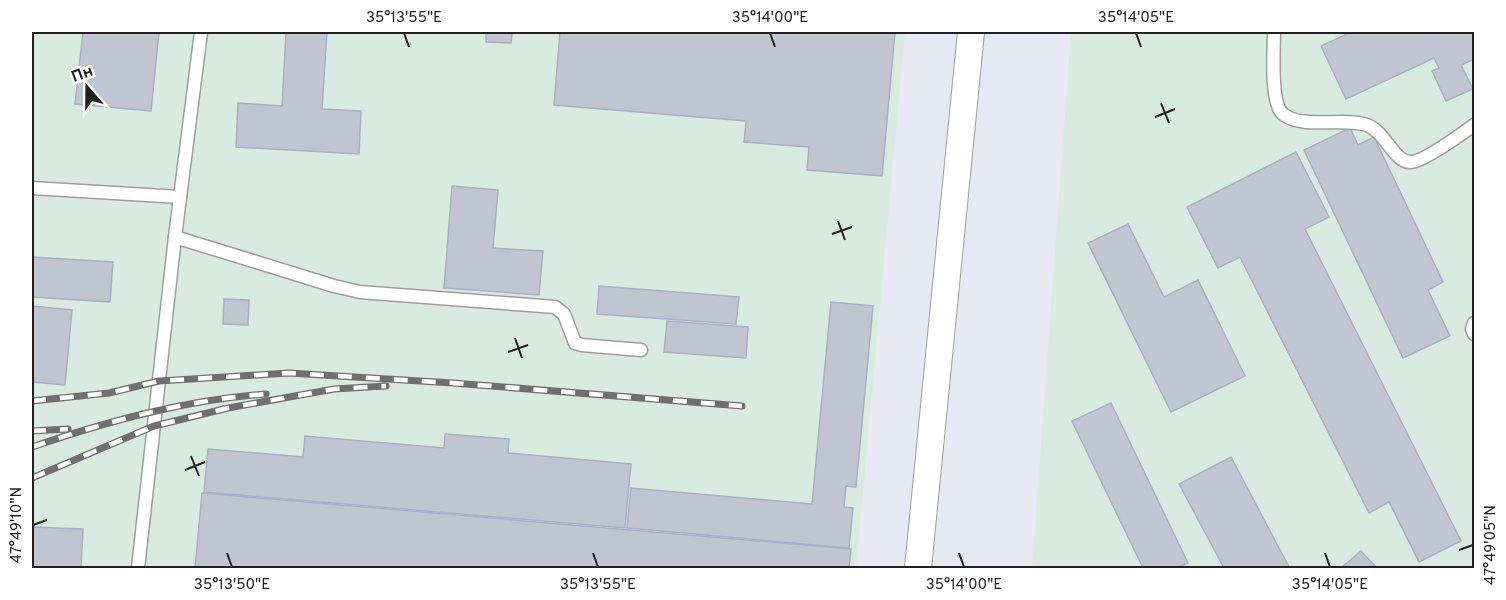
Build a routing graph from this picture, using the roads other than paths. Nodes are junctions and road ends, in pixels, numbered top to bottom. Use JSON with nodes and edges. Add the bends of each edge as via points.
{"nodes":[{"id":1,"x":201,"y":32,"type":"edge"},
{"id":2,"x":971,"y":32,"type":"edge"},
{"id":3,"x":1274,"y":32,"type":"edge"},
{"id":4,"x":1474,"y":125,"type":"edge"},
{"id":5,"x":32,"y":188,"type":"edge"},
{"id":6,"x":180,"y":197,"type":"junction"},
{"id":7,"x":175,"y":237,"type":"junction"},
{"id":8,"x":1474,"y":323,"type":"edge"},
{"id":9,"x":1474,"y":334,"type":"edge"},
{"id":10,"x":641,"y":350,"type":"dead end"},
{"id":11,"x":138,"y":568,"type":"edge"},
{"id":12,"x":918,"y":568,"type":"edge"}],
"edges":[{"from":1,"to":6,"type":"lane"},
{"from":2,"to":12,"type":"street"},
{"from":3,"to":4,"type":"lane","via":[[1275,98],[1281,112],[1292,120],[1365,124],[1380,133],[1399,158],[1411,162]]},
{"from":5,"to":6,"type":"lane"},
{"from":6,"to":7,"type":"lane"},
{"from":7,"to":10,"type":"lane","via":[[360,292],[555,307],[564,314],[575,343]]},
{"from":7,"to":11,"type":"lane"},
{"from":8,"to":9,"type":"lane"}]}
